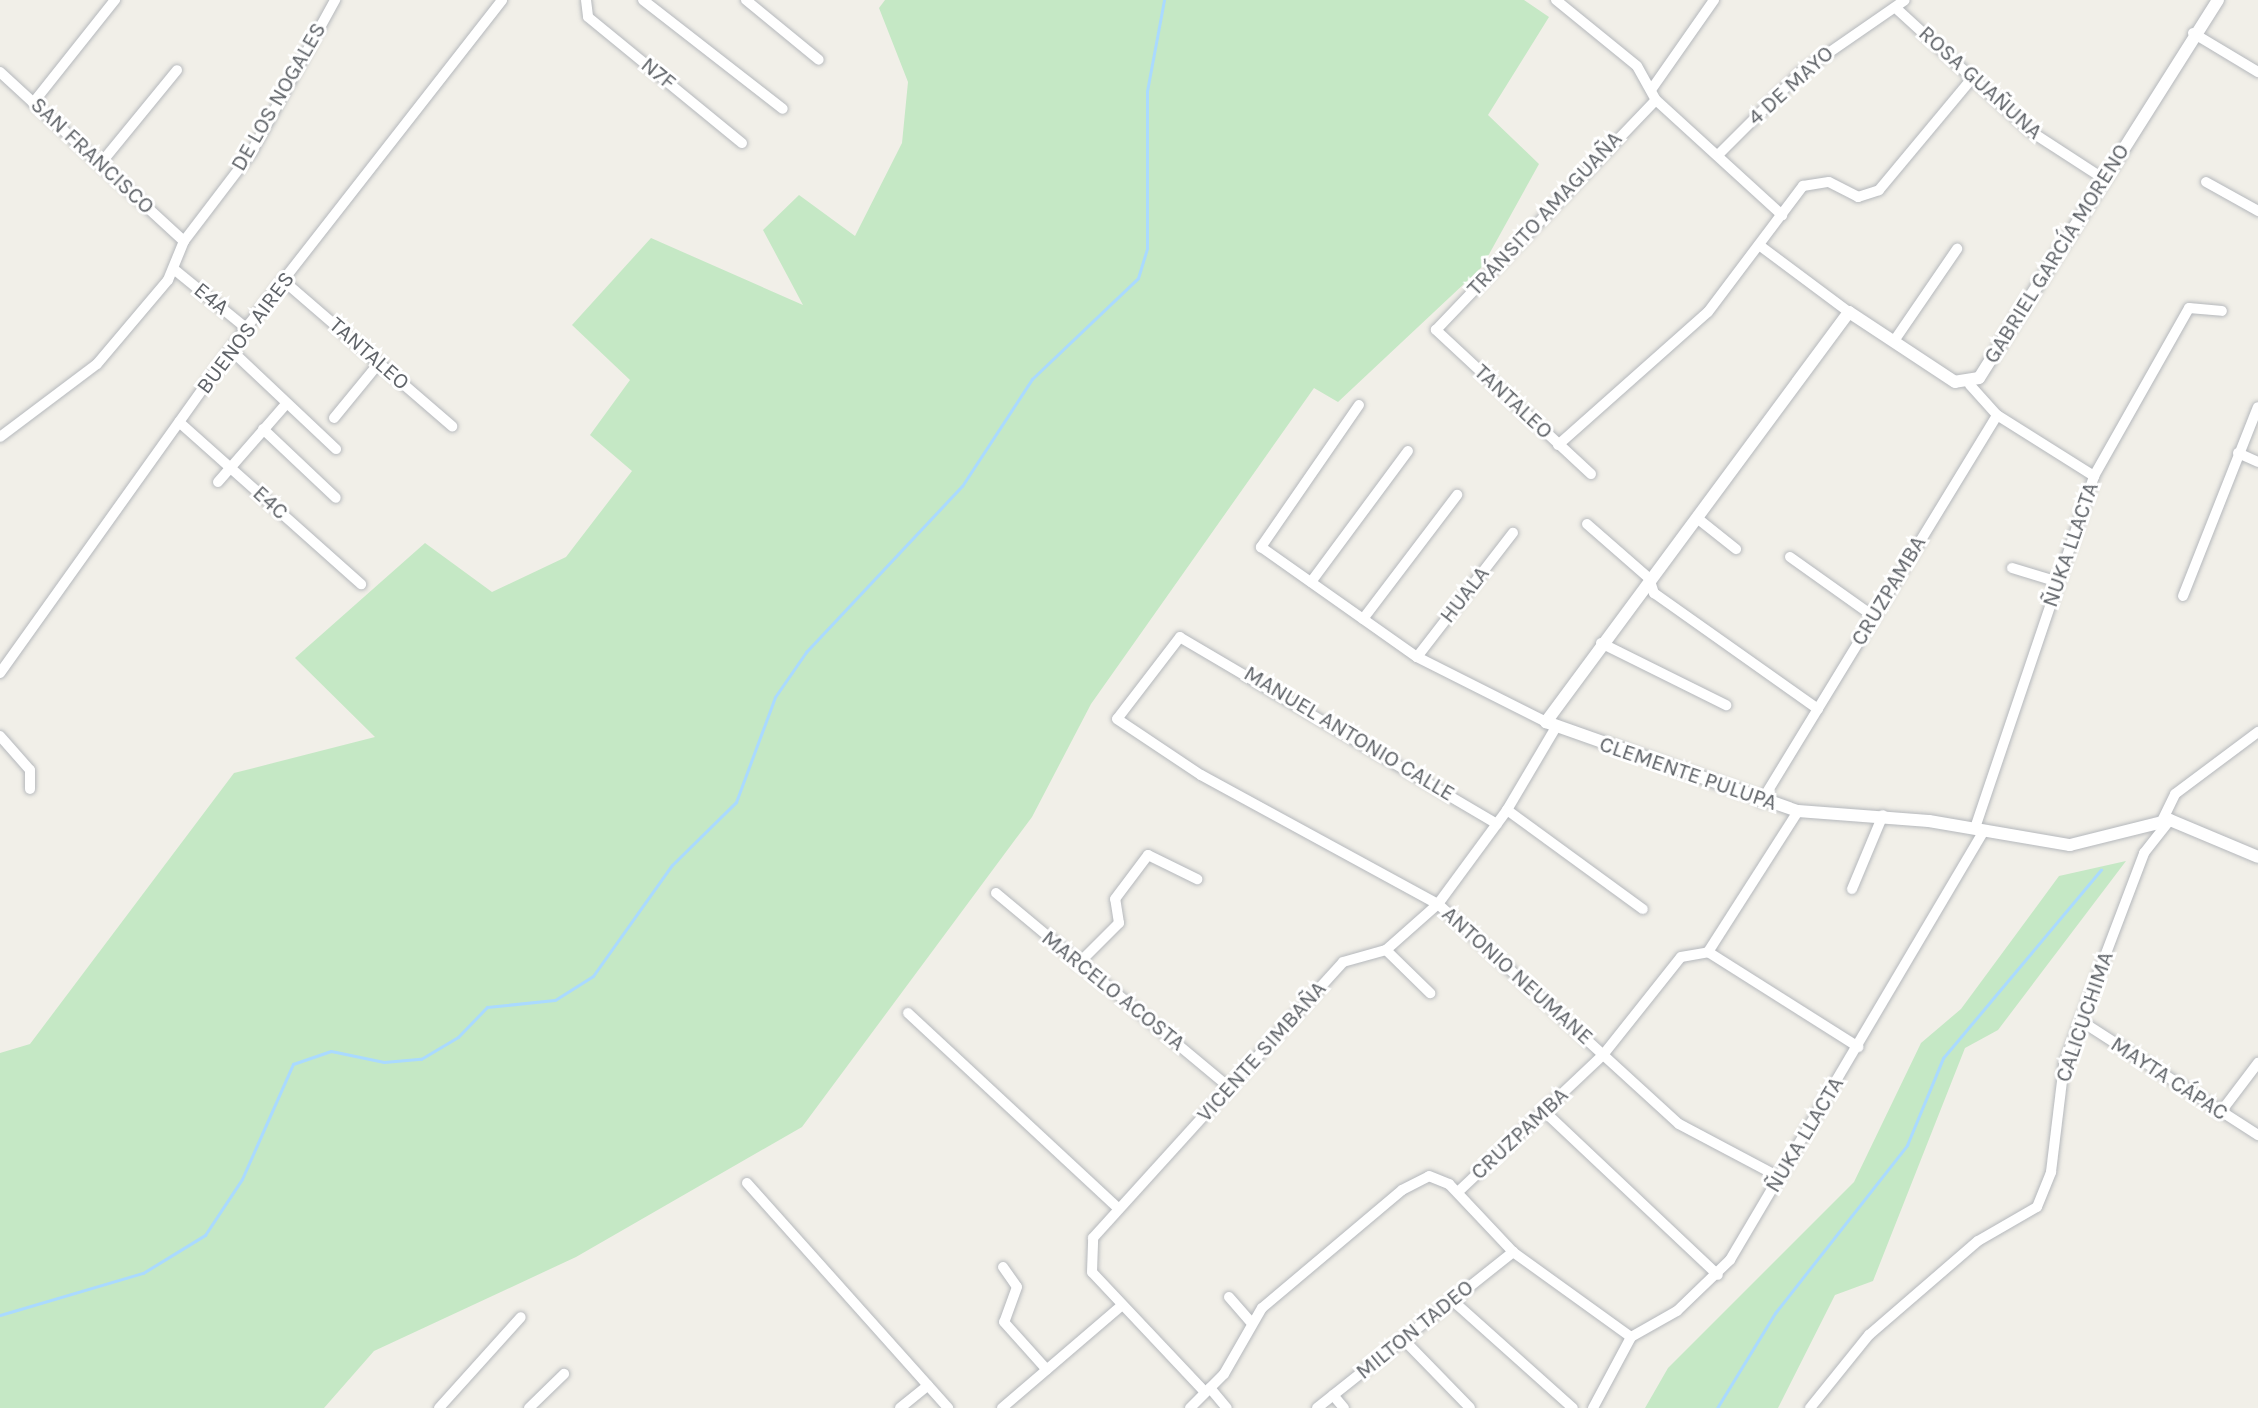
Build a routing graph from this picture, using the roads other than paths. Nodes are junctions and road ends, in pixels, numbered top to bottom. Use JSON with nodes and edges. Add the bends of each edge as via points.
{"nodes":[{"id":1,"x":115,"y":0,"type":"edge"},
{"id":2,"x":335,"y":0,"type":"edge"},
{"id":3,"x":502,"y":0,"type":"edge"},
{"id":4,"x":586,"y":0,"type":"edge"},
{"id":5,"x":643,"y":0,"type":"edge"},
{"id":6,"x":746,"y":0,"type":"edge"},
{"id":7,"x":1556,"y":0,"type":"edge"},
{"id":8,"x":1714,"y":0,"type":"edge"},
{"id":9,"x":1905,"y":0,"type":"edge"},
{"id":10,"x":2218,"y":0,"type":"edge"},
{"id":11,"x":1898,"y":10,"type":"junction"},
{"id":12,"x":2193,"y":33,"type":"junction"},
{"id":13,"x":819,"y":60,"type":"dead end"},
{"id":14,"x":177,"y":70,"type":"dead end"},
{"id":15,"x":0,"y":72,"type":"edge"},
{"id":16,"x":2258,"y":72,"type":"edge"},
{"id":17,"x":1973,"y":77,"type":"junction"},
{"id":18,"x":1654,"y":95,"type":"junction"},
{"id":19,"x":33,"y":103,"type":"junction"},
{"id":20,"x":783,"y":109,"type":"dead end"},
{"id":21,"x":742,"y":143,"type":"dead end"},
{"id":22,"x":1720,"y":153,"type":"junction"},
{"id":23,"x":101,"y":163,"type":"junction"},
{"id":24,"x":2104,"y":179,"type":"junction"},
{"id":25,"x":2206,"y":182,"type":"dead end"},
{"id":26,"x":2258,"y":211,"type":"edge"},
{"id":27,"x":1782,"y":215,"type":"junction"},
{"id":28,"x":184,"y":241,"type":"junction"},
{"id":29,"x":1759,"y":245,"type":"junction"},
{"id":30,"x":1957,"y":249,"type":"dead end"},
{"id":31,"x":175,"y":270,"type":"junction"},
{"id":32,"x":285,"y":282,"type":"junction"},
{"id":33,"x":2222,"y":311,"type":"dead end"},
{"id":34,"x":1849,"y":312,"type":"junction"},
{"id":35,"x":246,"y":328,"type":"junction"},
{"id":36,"x":1436,"y":330,"type":"joint"},
{"id":37,"x":1894,"y":341,"type":"junction"},
{"id":38,"x":232,"y":351,"type":"junction"},
{"id":39,"x":379,"y":363,"type":"junction"},
{"id":40,"x":1970,"y":385,"type":"junction"},
{"id":41,"x":286,"y":404,"type":"junction"},
{"id":42,"x":1359,"y":405,"type":"dead end"},
{"id":43,"x":2258,"y":407,"type":"edge"},
{"id":44,"x":1997,"y":415,"type":"junction"},
{"id":45,"x":334,"y":418,"type":"dead end"},
{"id":46,"x":179,"y":422,"type":"junction"},
{"id":47,"x":452,"y":426,"type":"dead end"},
{"id":48,"x":263,"y":429,"type":"junction"},
{"id":49,"x":0,"y":437,"type":"edge"},
{"id":50,"x":1558,"y":445,"type":"junction"},
{"id":51,"x":336,"y":449,"type":"dead end"},
{"id":52,"x":1408,"y":451,"type":"dead end"},
{"id":53,"x":2238,"y":453,"type":"junction"},
{"id":54,"x":2258,"y":462,"type":"edge"},
{"id":55,"x":230,"y":468,"type":"junction"},
{"id":56,"x":1591,"y":474,"type":"dead end"},
{"id":57,"x":2094,"y":476,"type":"junction"},
{"id":58,"x":218,"y":482,"type":"dead end"},
{"id":59,"x":1457,"y":495,"type":"dead end"},
{"id":60,"x":336,"y":498,"type":"dead end"},
{"id":61,"x":1697,"y":518,"type":"junction"},
{"id":62,"x":1587,"y":524,"type":"dead end"},
{"id":63,"x":1513,"y":533,"type":"dead end"},
{"id":64,"x":1736,"y":549,"type":"dead end"},
{"id":65,"x":1790,"y":557,"type":"dead end"},
{"id":66,"x":2012,"y":568,"type":"dead end"},
{"id":67,"x":1649,"y":578,"type":"junction"},
{"id":68,"x":1311,"y":582,"type":"junction"},
{"id":69,"x":2058,"y":582,"type":"junction"},
{"id":70,"x":361,"y":584,"type":"dead end"},
{"id":71,"x":2183,"y":596,"type":"dead end"},
{"id":72,"x":1873,"y":616,"type":"junction"},
{"id":73,"x":1363,"y":619,"type":"junction"},
{"id":74,"x":1601,"y":643,"type":"junction"},
{"id":75,"x":1417,"y":657,"type":"junction"},
{"id":76,"x":0,"y":673,"type":"edge"},
{"id":77,"x":1726,"y":705,"type":"dead end"},
{"id":78,"x":1818,"y":709,"type":"junction"},
{"id":79,"x":1117,"y":719,"type":"joint"},
{"id":80,"x":1551,"y":724,"type":"junction"},
{"id":81,"x":2258,"y":732,"type":"edge"},
{"id":82,"x":0,"y":736,"type":"edge"},
{"id":83,"x":30,"y":789,"type":"dead end"},
{"id":84,"x":1761,"y":802,"type":"junction"},
{"id":85,"x":1507,"y":810,"type":"junction"},
{"id":86,"x":1798,"y":811,"type":"junction"},
{"id":87,"x":1883,"y":815,"type":"junction"},
{"id":88,"x":2166,"y":820,"type":"junction"},
{"id":89,"x":1497,"y":824,"type":"junction"},
{"id":90,"x":1979,"y":829,"type":"junction"},
{"id":91,"x":2258,"y":857,"type":"edge"},
{"id":92,"x":1197,"y":879,"type":"dead end"},
{"id":93,"x":1852,"y":889,"type":"dead end"},
{"id":94,"x":996,"y":893,"type":"dead end"},
{"id":95,"x":1438,"y":904,"type":"junction"},
{"id":96,"x":1643,"y":909,"type":"dead end"},
{"id":97,"x":1386,"y":950,"type":"junction"},
{"id":98,"x":1708,"y":952,"type":"junction"},
{"id":99,"x":1078,"y":964,"type":"junction"},
{"id":100,"x":1430,"y":993,"type":"dead end"},
{"id":101,"x":908,"y":1013,"type":"dead end"},
{"id":102,"x":2081,"y":1021,"type":"junction"},
{"id":103,"x":1858,"y":1047,"type":"junction"},
{"id":104,"x":1603,"y":1055,"type":"junction"},
{"id":105,"x":2258,"y":1063,"type":"edge"},
{"id":106,"x":1230,"y":1088,"type":"junction"},
{"id":107,"x":1546,"y":1113,"type":"junction"},
{"id":108,"x":2220,"y":1113,"type":"junction"},
{"id":109,"x":2258,"y":1135,"type":"edge"},
{"id":110,"x":1779,"y":1177,"type":"junction"},
{"id":111,"x":747,"y":1183,"type":"dead end"},
{"id":112,"x":1458,"y":1192,"type":"junction"},
{"id":113,"x":1118,"y":1208,"type":"junction"},
{"id":114,"x":1513,"y":1252,"type":"junction"},
{"id":115,"x":1003,"y":1267,"type":"dead end"},
{"id":116,"x":1718,"y":1275,"type":"junction"},
{"id":117,"x":1229,"y":1297,"type":"dead end"},
{"id":118,"x":1452,"y":1300,"type":"junction"},
{"id":119,"x":1122,"y":1305,"type":"junction"},
{"id":120,"x":521,"y":1317,"type":"dead end"},
{"id":121,"x":1250,"y":1321,"type":"junction"},
{"id":122,"x":1631,"y":1337,"type":"junction"},
{"id":123,"x":1403,"y":1339,"type":"junction"},
{"id":124,"x":1047,"y":1370,"type":"junction"},
{"id":125,"x":564,"y":1374,"type":"dead end"},
{"id":126,"x":928,"y":1385,"type":"junction"},
{"id":127,"x":1207,"y":1389,"type":"junction"},
{"id":128,"x":1333,"y":1395,"type":"junction"},
{"id":129,"x":441,"y":1403,"type":"edge"},
{"id":130,"x":529,"y":1408,"type":"edge"},
{"id":131,"x":900,"y":1408,"type":"edge"},
{"id":132,"x":948,"y":1408,"type":"edge"},
{"id":133,"x":1002,"y":1408,"type":"edge"},
{"id":134,"x":1190,"y":1408,"type":"edge"},
{"id":135,"x":1227,"y":1408,"type":"edge"},
{"id":136,"x":1317,"y":1408,"type":"edge"},
{"id":137,"x":1344,"y":1408,"type":"edge"},
{"id":138,"x":1470,"y":1408,"type":"edge"},
{"id":139,"x":1573,"y":1408,"type":"edge"},
{"id":140,"x":1593,"y":1408,"type":"edge"},
{"id":141,"x":1810,"y":1408,"type":"edge"}],
"edges":[{"from":1,"to":19,"type":"street"},
{"from":2,"to":28,"type":"street","name":"DE LOS NOGALES","via":[[251,153]]},
{"from":3,"to":32,"type":"street","name":"BUENOS AIRES"},
{"from":4,"to":21,"type":"street","name":"N7F","via":[[588,17]]},
{"from":5,"to":20,"type":"street"},
{"from":6,"to":13,"type":"street"},
{"from":7,"to":18,"type":"street","via":[[1637,66]]},
{"from":8,"to":18,"type":"street","name":"TRÁNSITO AMAGUAÑA"},
{"from":9,"to":11,"type":"street","name":"4 DE MAYO"},
{"from":10,"to":12,"type":"street","name":"GABRIEL GARCÍA MORENO"},
{"from":11,"to":17,"type":"street","name":"ROSA GUAÑUNA"},
{"from":11,"to":22,"type":"street","name":"4 DE MAYO","via":[[1801,72]]},
{"from":12,"to":16,"type":"street"},
{"from":12,"to":24,"type":"street","name":"GABRIEL GARCÍA MORENO"},
{"from":14,"to":23,"type":"street"},
{"from":15,"to":19,"type":"street","name":"SAN FRANCISCO"},
{"from":17,"to":24,"type":"street","name":"ROSA GUAÑUNA","via":[[2030,131]]},
{"from":17,"to":27,"type":"street","via":[[1879,190],[1858,197],[1816,179]]},
{"from":18,"to":22,"type":"street"},
{"from":18,"to":36,"type":"street","name":"TRÁNSITO AMAGUAÑA"},
{"from":19,"to":23,"type":"street","name":"SAN FRANCISCO"},
{"from":22,"to":27,"type":"street"},
{"from":23,"to":28,"type":"street","name":"SAN FRANCISCO"},
{"from":24,"to":40,"type":"street","name":"GABRIEL GARCÍA MORENO","via":[[1987,370]]},
{"from":25,"to":26,"type":"street"},
{"from":27,"to":29,"type":"street"},
{"from":28,"to":31,"type":"street","name":"DE LOS NOGALES"},
{"from":29,"to":34,"type":"street","name":"GABRIEL GARCÍA MORENO"},
{"from":29,"to":50,"type":"street","via":[[1671,349]]},
{"from":30,"to":37,"type":"street"},
{"from":31,"to":35,"type":"street","name":"E4A"},
{"from":31,"to":49,"type":"street","name":"DE LOS NOGALES","via":[[97,364]]},
{"from":32,"to":35,"type":"street","name":"BUENOS AIRES"},
{"from":32,"to":39,"type":"street","name":"TANTALEO"},
{"from":33,"to":57,"type":"street","name":"ÑUKA LLACTA","via":[[2189,308]]},
{"from":34,"to":37,"type":"street","name":"GABRIEL GARCÍA MORENO"},
{"from":34,"to":61,"type":"street"},
{"from":35,"to":38,"type":"street","name":"BUENOS AIRES"},
{"from":36,"to":50,"type":"street","name":"TANTALEO"},
{"from":37,"to":40,"type":"street","name":"GABRIEL GARCÍA MORENO"},
{"from":38,"to":41,"type":"street"},
{"from":38,"to":46,"type":"street","name":"BUENOS AIRES"},
{"from":39,"to":45,"type":"street"},
{"from":39,"to":47,"type":"street","name":"TANTALEO"},
{"from":40,"to":44,"type":"street"},
{"from":41,"to":48,"type":"street"},
{"from":41,"to":51,"type":"street"},
{"from":42,"to":68,"type":"street","name":"CLEMENTE PULUPA","via":[[1262,539],[1261,547]]},
{"from":43,"to":53,"type":"street"},
{"from":44,"to":57,"type":"street"},
{"from":44,"to":72,"type":"street","name":"CRUZPAMBA"},
{"from":46,"to":55,"type":"street","name":"E4C"},
{"from":46,"to":76,"type":"street","name":"BUENOS AIRES"},
{"from":48,"to":55,"type":"street"},
{"from":48,"to":60,"type":"street"},
{"from":50,"to":56,"type":"street","name":"TANTALEO"},
{"from":52,"to":68,"type":"street"},
{"from":53,"to":54,"type":"street"},
{"from":53,"to":71,"type":"street"},
{"from":55,"to":58,"type":"street"},
{"from":55,"to":70,"type":"street","name":"E4C"},
{"from":57,"to":69,"type":"street","name":"ÑUKA LLACTA"},
{"from":59,"to":73,"type":"street"},
{"from":61,"to":64,"type":"street"},
{"from":61,"to":67,"type":"street"},
{"from":62,"to":67,"type":"street"},
{"from":63,"to":75,"type":"street","name":"HUALA"},
{"from":65,"to":72,"type":"street"},
{"from":66,"to":69,"type":"street"},
{"from":67,"to":74,"type":"street"},
{"from":67,"to":78,"type":"street","via":[[1654,593]]},
{"from":68,"to":73,"type":"street","name":"CLEMENTE PULUPA"},
{"from":69,"to":90,"type":"street","name":"ÑUKA LLACTA"},
{"from":72,"to":78,"type":"street","name":"CRUZPAMBA"},
{"from":73,"to":75,"type":"street","name":"CLEMENTE PULUPA"},
{"from":74,"to":77,"type":"street"},
{"from":74,"to":80,"type":"street"},
{"from":75,"to":80,"type":"street","name":"CLEMENTE PULUPA"},
{"from":78,"to":84,"type":"street","name":"CRUZPAMBA"},
{"from":79,"to":89,"type":"street","name":"MANUEL ANTONIO CALLE","via":[[1175,638],[1201,643]]},
{"from":79,"to":95,"type":"street","name":"ANTONIO NEUMANE","via":[[1201,775]]},
{"from":80,"to":84,"type":"street","name":"CLEMENTE PULUPA"},
{"from":80,"to":85,"type":"street","name":"VICENTE SIMBAÑA"},
{"from":81,"to":88,"type":"street","name":"CALICUCHIMA","via":[[2175,794]]},
{"from":82,"to":83,"type":"street","via":[[30,770]]},
{"from":84,"to":86,"type":"street","name":"CLEMENTE PULUPA"},
{"from":85,"to":89,"type":"street","name":"VICENTE SIMBAÑA"},
{"from":85,"to":96,"type":"street"},
{"from":86,"to":87,"type":"street","name":"CLEMENTE PULUPA"},
{"from":86,"to":98,"type":"street"},
{"from":87,"to":90,"type":"street","name":"CLEMENTE PULUPA"},
{"from":87,"to":93,"type":"street"},
{"from":88,"to":90,"type":"street","name":"CLEMENTE PULUPA","via":[[2070,845]]},
{"from":88,"to":91,"type":"street"},
{"from":88,"to":102,"type":"street","name":"CALICUCHIMA","via":[[2144,853]]},
{"from":89,"to":95,"type":"street","name":"VICENTE SIMBAÑA"},
{"from":90,"to":103,"type":"street","name":"ÑUKA LLACTA"},
{"from":92,"to":99,"type":"street","via":[[1148,855],[1115,899],[1119,923]]},
{"from":94,"to":99,"type":"street","name":"MARCELO ACOSTA"},
{"from":95,"to":97,"type":"street","name":"VICENTE SIMBAÑA"},
{"from":95,"to":104,"type":"street","name":"ANTONIO NEUMANE"},
{"from":97,"to":100,"type":"street"},
{"from":97,"to":106,"type":"street","name":"VICENTE SIMBAÑA","via":[[1343,962]]},
{"from":98,"to":103,"type":"street"},
{"from":98,"to":104,"type":"street","name":"CRUZPAMBA","via":[[1681,957]]},
{"from":99,"to":106,"type":"street","name":"MARCELO ACOSTA"},
{"from":101,"to":113,"type":"street"},
{"from":102,"to":108,"type":"street","name":"MAYTA CÁPAC"},
{"from":102,"to":141,"type":"street","name":"CALICUCHIMA","via":[[2064,1064],[2051,1172],[2037,1207],[1978,1241],[1869,1335]]},
{"from":103,"to":110,"type":"street","name":"ÑUKA LLACTA"},
{"from":104,"to":107,"type":"street","name":"CRUZPAMBA"},
{"from":104,"to":110,"type":"street","name":"ANTONIO NEUMANE","via":[[1679,1124]]},
{"from":105,"to":108,"type":"street"},
{"from":106,"to":113,"type":"street","name":"VICENTE SIMBAÑA"},
{"from":107,"to":112,"type":"street","name":"CRUZPAMBA"},
{"from":107,"to":116,"type":"street"},
{"from":108,"to":109,"type":"street","name":"MAYTA CÁPAC"},
{"from":110,"to":116,"type":"street","name":"ÑUKA LLACTA"},
{"from":111,"to":126,"type":"street"},
{"from":112,"to":114,"type":"street"},
{"from":112,"to":121,"type":"street","name":"CRUZPAMBA","via":[[1439,1178],[1418,1179]]},
{"from":113,"to":119,"type":"street","name":"VICENTE SIMBAÑA","via":[[1088,1259]]},
{"from":114,"to":118,"type":"street","name":"MILTON TADEO"},
{"from":114,"to":122,"type":"street"},
{"from":115,"to":124,"type":"street","via":[[1017,1287],[1004,1322]]},
{"from":116,"to":122,"type":"street","name":"ÑUKA LLACTA","via":[[1677,1311]]},
{"from":117,"to":121,"type":"street"},
{"from":118,"to":123,"type":"street","name":"MILTON TADEO"},
{"from":118,"to":139,"type":"street"},
{"from":119,"to":124,"type":"street"},
{"from":119,"to":127,"type":"street","name":"VICENTE SIMBAÑA"},
{"from":120,"to":129,"type":"street"},
{"from":121,"to":127,"type":"street","name":"CRUZPAMBA"},
{"from":122,"to":140,"type":"street"},
{"from":123,"to":128,"type":"street","name":"MILTON TADEO"},
{"from":123,"to":138,"type":"street"},
{"from":124,"to":133,"type":"street"},
{"from":125,"to":130,"type":"street"},
{"from":126,"to":131,"type":"street"},
{"from":126,"to":132,"type":"street"},
{"from":127,"to":134,"type":"street","name":"CRUZPAMBA"},
{"from":127,"to":135,"type":"street","name":"VICENTE SIMBAÑA"},
{"from":128,"to":136,"type":"street","name":"MILTON TADEO"},
{"from":128,"to":137,"type":"street"}]}
